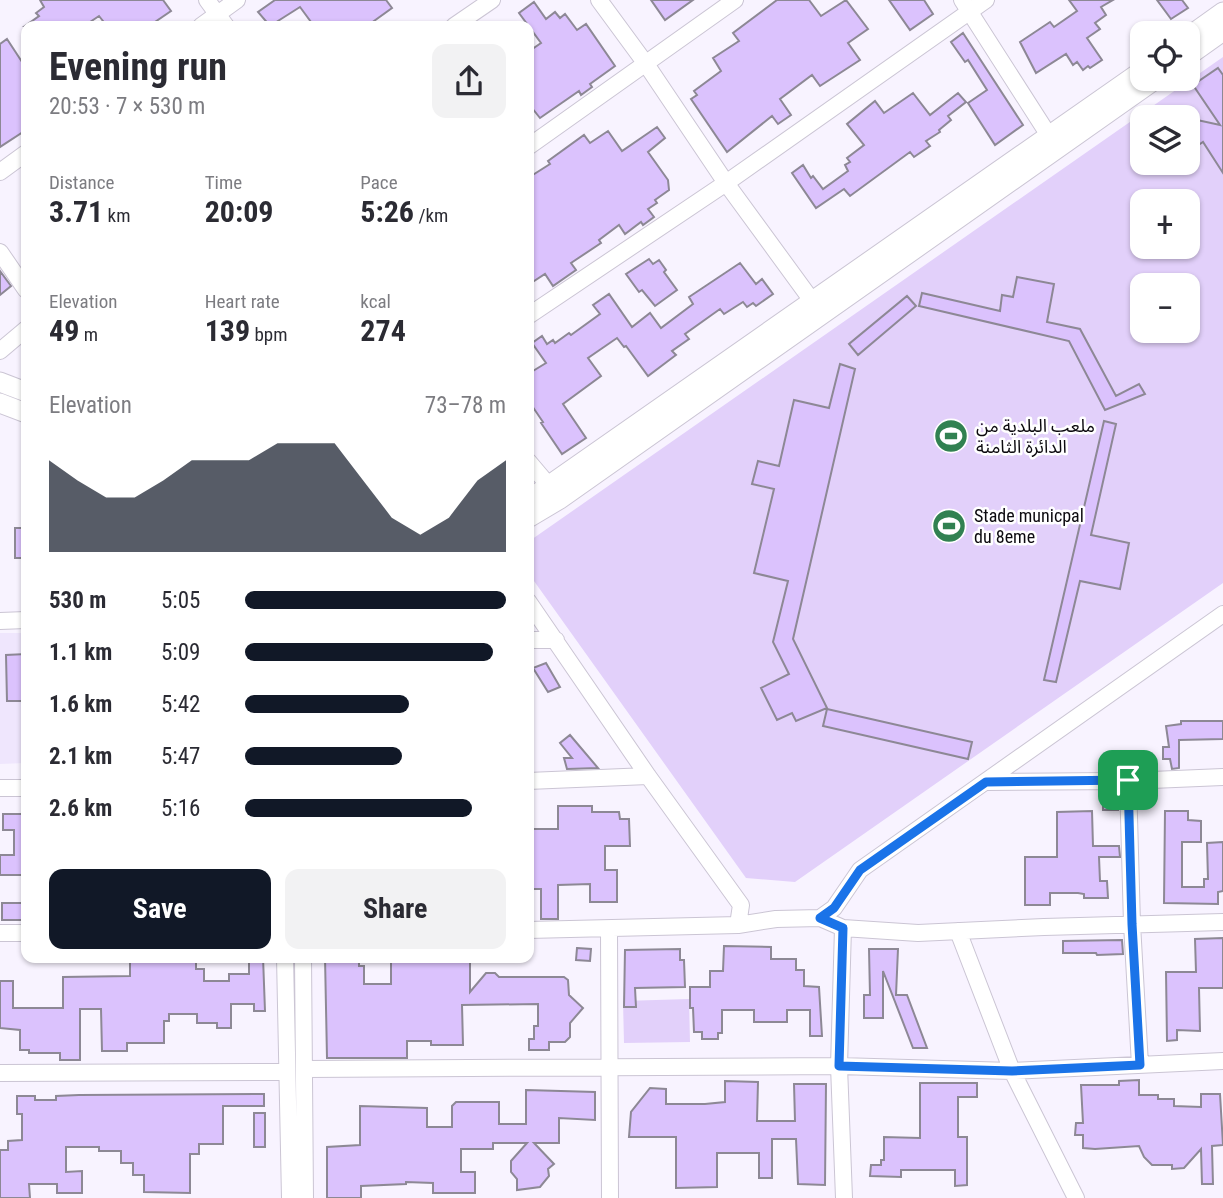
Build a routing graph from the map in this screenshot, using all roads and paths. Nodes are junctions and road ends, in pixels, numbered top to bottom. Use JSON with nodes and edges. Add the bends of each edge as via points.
{"nodes":[{"id":1,"x":207,"y":0,"type":"edge"},
{"id":2,"x":237,"y":0,"type":"edge"},
{"id":3,"x":492,"y":0,"type":"edge"},
{"id":4,"x":599,"y":0,"type":"edge"},
{"id":5,"x":735,"y":0,"type":"edge"},
{"id":6,"x":986,"y":0,"type":"edge"},
{"id":7,"x":966,"y":6,"type":"edge"},
{"id":8,"x":1223,"y":12,"type":"edge"},
{"id":9,"x":221,"y":20,"type":"edge"},
{"id":10,"x":461,"y":21,"type":"edge"},
{"id":11,"x":1200,"y":28,"type":"edge"},
{"id":12,"x":1223,"y":31,"type":"edge"},
{"id":13,"x":1200,"y":47,"type":"edge"},
{"id":14,"x":646,"y":64,"type":"junction"},
{"id":15,"x":1130,"y":80,"type":"edge"},
{"id":16,"x":1136,"y":91,"type":"edge"},
{"id":17,"x":1053,"y":142,"type":"junction"},
{"id":18,"x":534,"y":143,"type":"edge"},
{"id":19,"x":21,"y":157,"type":"edge"},
{"id":20,"x":0,"y":172,"type":"edge"},
{"id":21,"x":726,"y":183,"type":"junction"},
{"id":22,"x":0,"y":252,"type":"edge"},
{"id":23,"x":21,"y":283,"type":"edge"},
{"id":24,"x":817,"y":307,"type":"junction"},
{"id":25,"x":534,"y":312,"type":"edge"},
{"id":26,"x":21,"y":333,"type":"edge"},
{"id":27,"x":0,"y":351,"type":"edge"},
{"id":28,"x":0,"y":382,"type":"edge"},
{"id":29,"x":21,"y":390,"type":"edge"},
{"id":30,"x":0,"y":403,"type":"edge"},
{"id":31,"x":21,"y":411,"type":"edge"},
{"id":32,"x":534,"y":468,"type":"edge"},
{"id":33,"x":554,"y":493,"type":"junction"},
{"id":34,"x":534,"y":498,"type":"edge"},
{"id":35,"x":534,"y":512,"type":"edge"},
{"id":36,"x":534,"y":609,"type":"edge"},
{"id":37,"x":1223,"y":614,"type":"edge"},
{"id":38,"x":21,"y":620,"type":"edge"},
{"id":39,"x":0,"y":621,"type":"edge"},
{"id":40,"x":534,"y":640,"type":"edge"},
{"id":41,"x":556,"y":640,"type":"junction"},
{"id":42,"x":648,"y":776,"type":"junction"},
{"id":43,"x":1223,"y":777,"type":"edge"},
{"id":44,"x":1128,"y":780,"type":"junction"},
{"id":45,"x":534,"y":781,"type":"edge"},
{"id":46,"x":986,"y":782,"type":"junction"},
{"id":47,"x":0,"y":788,"type":"edge"},
{"id":48,"x":21,"y":788,"type":"edge"},
{"id":49,"x":820,"y":918,"type":"junction"},
{"id":50,"x":1223,"y":922,"type":"edge"},
{"id":51,"x":1132,"y":924,"type":"junction"},
{"id":52,"x":738,"y":925,"type":"junction"},
{"id":53,"x":843,"y":928,"type":"junction"},
{"id":54,"x":608,"y":929,"type":"junction"},
{"id":55,"x":534,"y":930,"type":"edge"},
{"id":56,"x":958,"y":931,"type":"junction"},
{"id":57,"x":0,"y":933,"type":"edge"},
{"id":58,"x":21,"y":933,"type":"edge"},
{"id":59,"x":285,"y":963,"type":"edge"},
{"id":60,"x":303,"y":963,"type":"edge"},
{"id":61,"x":1223,"y":1061,"type":"edge"},
{"id":62,"x":1140,"y":1065,"type":"junction"},
{"id":63,"x":608,"y":1066,"type":"junction"},
{"id":64,"x":839,"y":1066,"type":"junction"},
{"id":65,"x":305,"y":1069,"type":"junction"},
{"id":66,"x":1012,"y":1071,"type":"junction"},
{"id":67,"x":287,"y":1072,"type":"junction"},
{"id":68,"x":0,"y":1073,"type":"edge"},
{"id":69,"x":290,"y":1198,"type":"edge"},
{"id":70,"x":305,"y":1198,"type":"edge"},
{"id":71,"x":610,"y":1198,"type":"edge"},
{"id":72,"x":844,"y":1198,"type":"edge"},
{"id":73,"x":1076,"y":1198,"type":"edge"}],
"edges":[{"from":1,"to":9,"type":"street"},
{"from":2,"to":9,"type":"street"},
{"from":3,"to":10,"type":"street"},
{"from":4,"to":14,"type":"street"},
{"from":5,"to":14,"type":"street"},
{"from":6,"to":7,"type":"street"},
{"from":7,"to":17,"type":"street"},
{"from":7,"to":21,"type":"street"},
{"from":8,"to":11,"type":"street"},
{"from":12,"to":13,"type":"street"},
{"from":14,"to":18,"type":"street"},
{"from":14,"to":21,"type":"street"},
{"from":15,"to":17,"type":"street"},
{"from":16,"to":17,"type":"street"},
{"from":17,"to":24,"type":"street"},
{"from":19,"to":20,"type":"street"},
{"from":21,"to":24,"type":"street"},
{"from":21,"to":25,"type":"street"},
{"from":22,"to":23,"type":"street"},
{"from":24,"to":33,"type":"street"},
{"from":26,"to":27,"type":"street"},
{"from":28,"to":29,"type":"street"},
{"from":30,"to":31,"type":"street"},
{"from":32,"to":33,"type":"street"},
{"from":33,"to":34,"type":"street"},
{"from":33,"to":35,"type":"street"},
{"from":36,"to":41,"type":"street"},
{"from":37,"to":46,"type":"street"},
{"from":38,"to":39,"type":"street"},
{"from":40,"to":41,"type":"street"},
{"from":41,"to":42,"type":"street"},
{"from":42,"to":45,"type":"street"},
{"from":42,"to":52,"type":"street","via":[[741,905]]},
{"from":43,"to":44,"type":"street"},
{"from":44,"to":46,"type":"street"},
{"from":44,"to":51,"type":"street"},
{"from":46,"to":49,"type":"street","via":[[860,870],[834,908]]},
{"from":47,"to":48,"type":"street"},
{"from":49,"to":52,"type":"street"},
{"from":49,"to":53,"type":"street"},
{"from":50,"to":51,"type":"street"},
{"from":51,"to":56,"type":"street"},
{"from":51,"to":62,"type":"street"},
{"from":52,"to":54,"type":"street"},
{"from":53,"to":56,"type":"street"},
{"from":53,"to":64,"type":"street"},
{"from":54,"to":55,"type":"street"},
{"from":54,"to":63,"type":"street"},
{"from":56,"to":66,"type":"street"},
{"from":57,"to":58,"type":"street"},
{"from":59,"to":67,"type":"street"},
{"from":60,"to":65,"type":"street"},
{"from":61,"to":62,"type":"street"},
{"from":62,"to":66,"type":"street"},
{"from":63,"to":64,"type":"street"},
{"from":63,"to":65,"type":"street"},
{"from":63,"to":71,"type":"street"},
{"from":64,"to":66,"type":"street"},
{"from":64,"to":72,"type":"street"},
{"from":65,"to":70,"type":"street"},
{"from":66,"to":73,"type":"street"},
{"from":67,"to":68,"type":"street"},
{"from":67,"to":69,"type":"street"}]}
